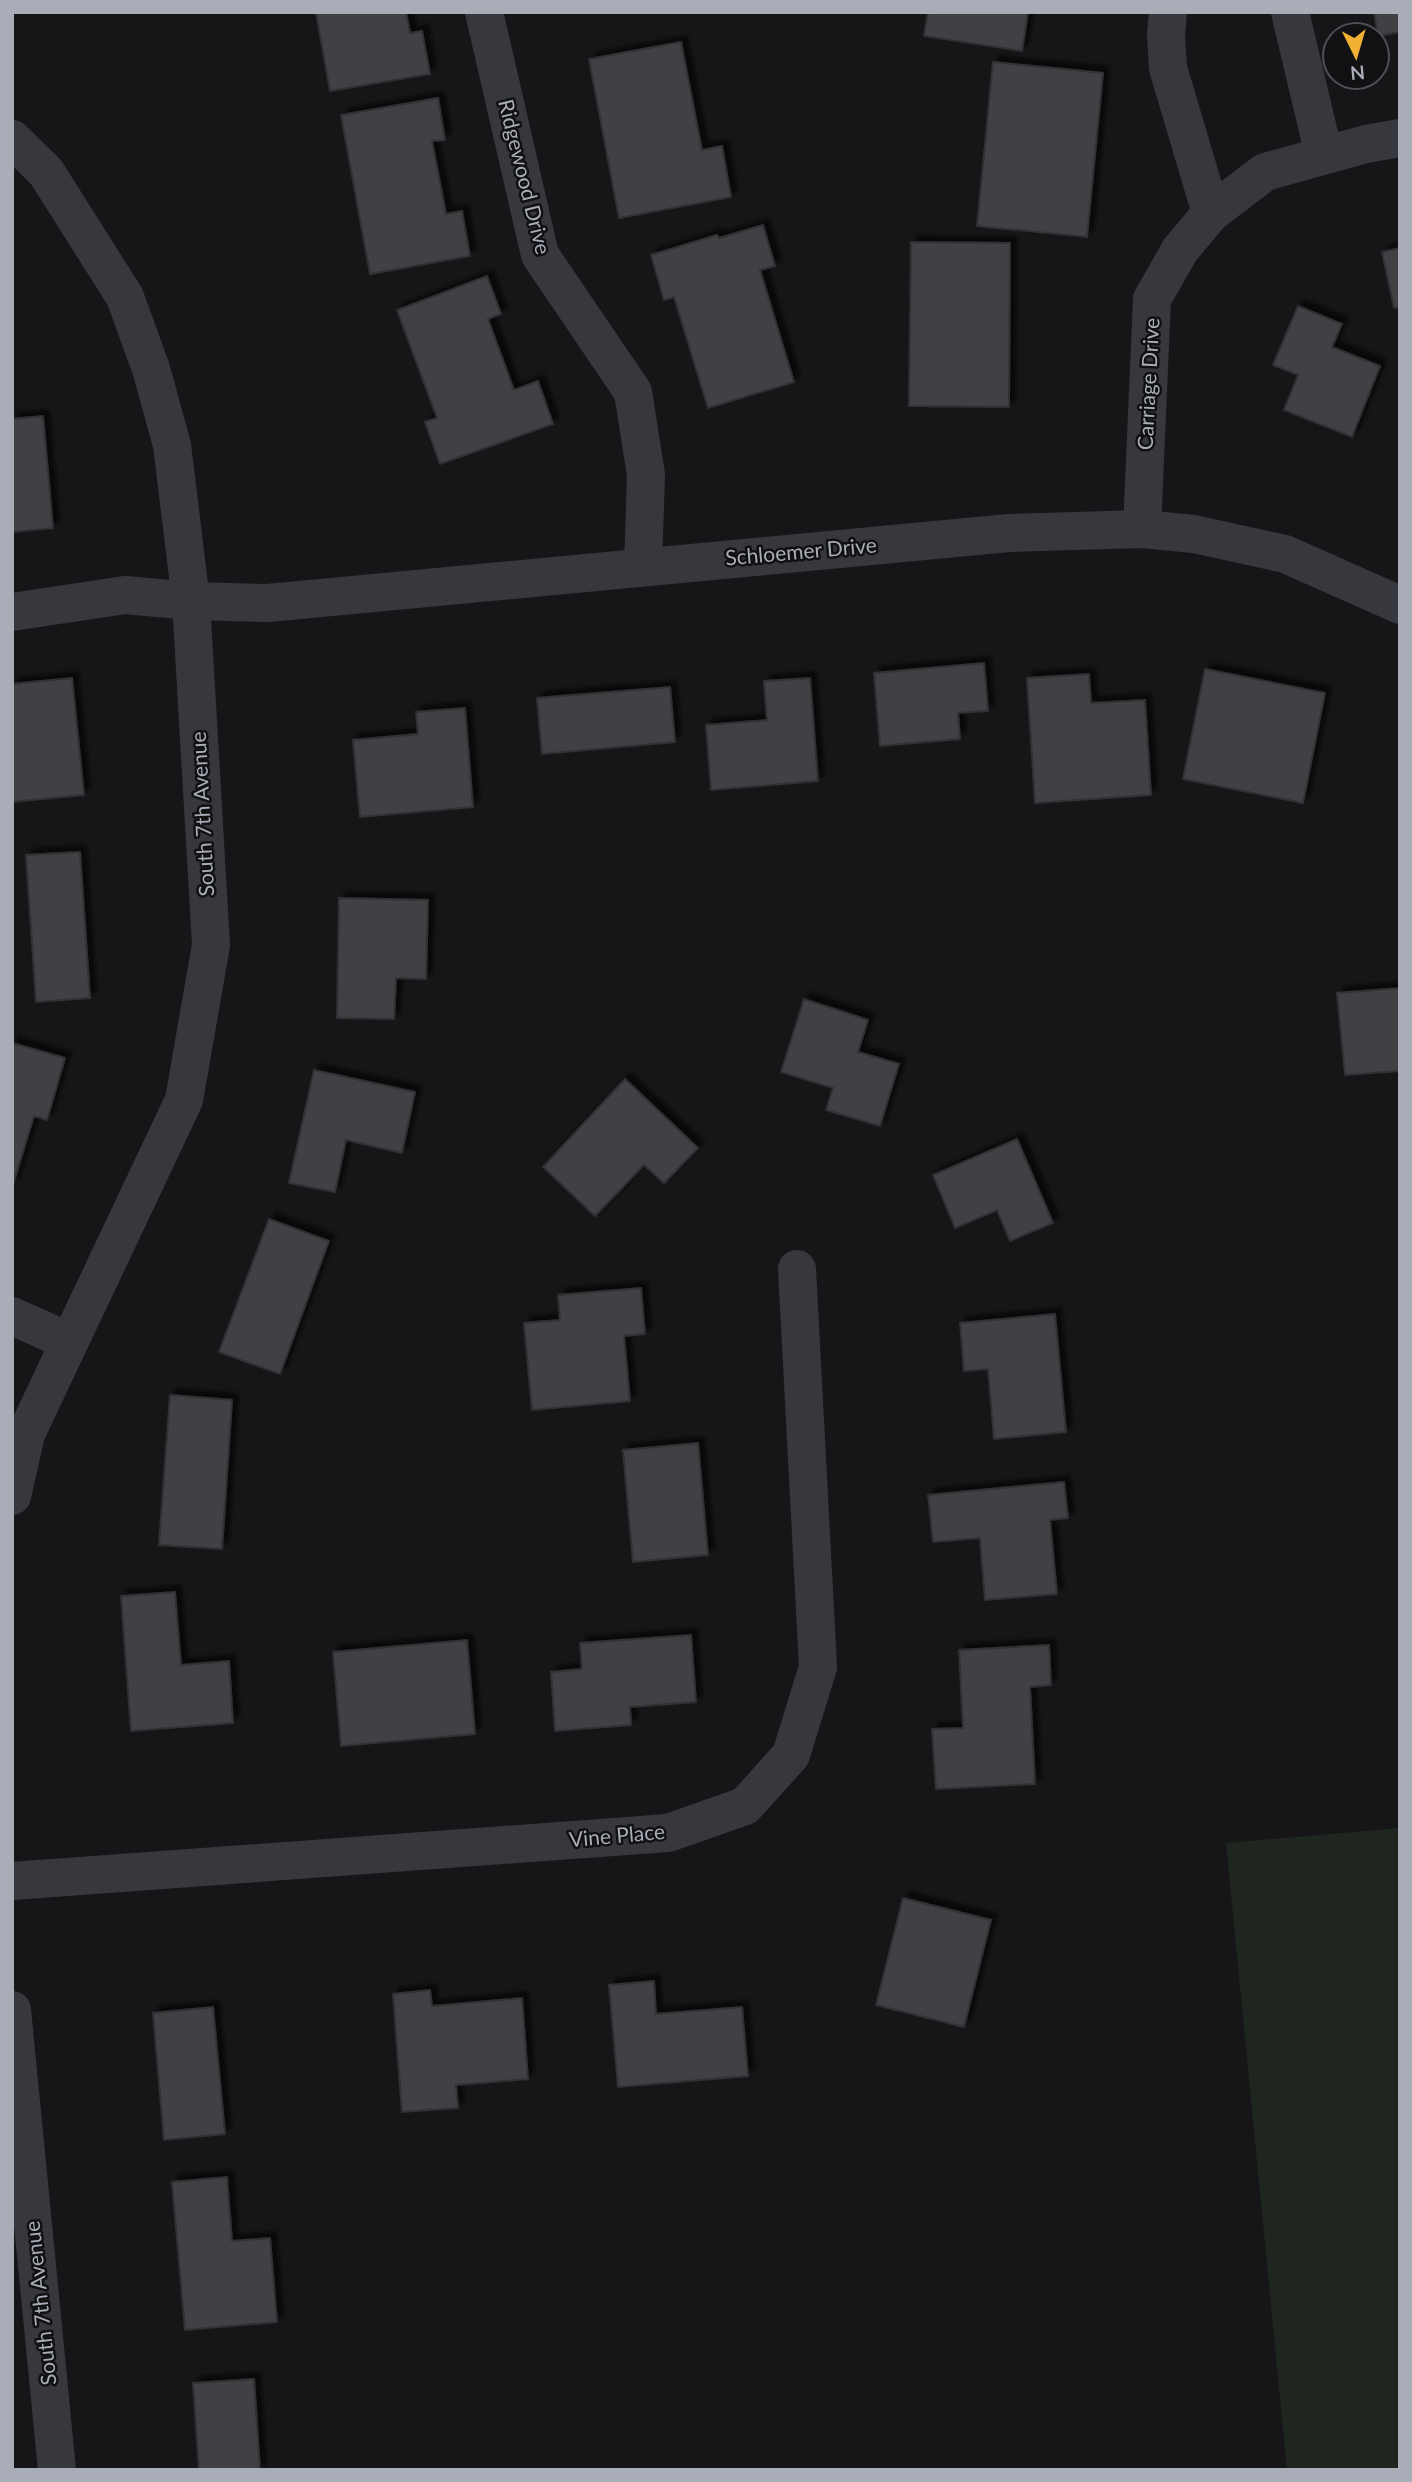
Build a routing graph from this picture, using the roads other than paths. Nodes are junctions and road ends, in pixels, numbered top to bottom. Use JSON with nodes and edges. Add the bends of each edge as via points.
{"nodes":[{"id":1,"x":484,"y":12,"type":"edge"},
{"id":2,"x":1168,"y":12,"type":"edge"},
{"id":3,"x":1290,"y":12,"type":"edge"},
{"id":4,"x":1400,"y":138,"type":"edge"},
{"id":5,"x":12,"y":139,"type":"edge"},
{"id":6,"x":1324,"y":155,"type":"junction"},
{"id":7,"x":1211,"y":213,"type":"junction"},
{"id":8,"x":1142,"y":530,"type":"junction"},
{"id":9,"x":643,"y":567,"type":"junction"},
{"id":10,"x":191,"y":601,"type":"junction"},
{"id":11,"x":1400,"y":606,"type":"edge"},
{"id":12,"x":12,"y":612,"type":"edge"},
{"id":13,"x":797,"y":1269,"type":"dead end"},
{"id":14,"x":12,"y":1317,"type":"edge"},
{"id":15,"x":68,"y":1341,"type":"junction"},
{"id":16,"x":12,"y":1496,"type":"edge"},
{"id":17,"x":12,"y":1881,"type":"edge"},
{"id":18,"x":12,"y":2010,"type":"edge"},
{"id":19,"x":57,"y":2470,"type":"edge"}],
"edges":[{"from":1,"to":9,"type":"street","name":"Ridgewood Drive","via":[[540,255],[632,392],[646,475]]},
{"from":2,"to":7,"type":"street","via":[[1168,68]]},
{"from":3,"to":6,"type":"street"},
{"from":4,"to":6,"type":"street","name":"Carriage Drive"},
{"from":5,"to":10,"type":"street","name":"South 7th Avenue","via":[[46,172],[125,297],[172,444]]},
{"from":6,"to":7,"type":"street","name":"Carriage Drive","via":[[1265,172]]},
{"from":7,"to":8,"type":"street","name":"Carriage Drive","via":[[1180,250],[1152,299]]},
{"from":8,"to":9,"type":"street","name":"Schloemer Drive","via":[[1009,533]]},
{"from":8,"to":11,"type":"street","name":"Schloemer Drive","via":[[1194,534],[1285,554]]},
{"from":9,"to":10,"type":"street","name":"Schloemer Drive","via":[[268,603]]},
{"from":10,"to":12,"type":"street","name":"Schloemer Drive","via":[[125,595]]},
{"from":10,"to":15,"type":"street","name":"South 7th Avenue","via":[[211,945],[184,1100]]},
{"from":13,"to":17,"type":"street","name":"Vine Place","via":[[818,1667],[791,1755],[745,1806],[668,1833]]},
{"from":14,"to":15,"type":"street"},
{"from":15,"to":16,"type":"street","name":"South 7th Avenue","via":[[26,1434]]},
{"from":18,"to":19,"type":"street","name":"South 7th Avenue"}]}
